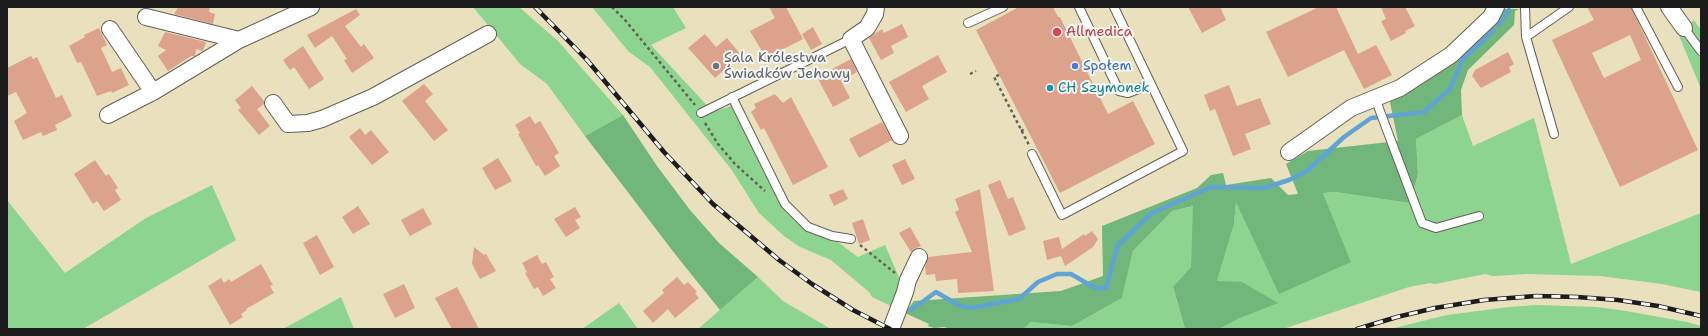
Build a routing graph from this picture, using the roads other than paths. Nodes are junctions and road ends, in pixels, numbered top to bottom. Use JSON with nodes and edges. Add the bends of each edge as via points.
{"nodes":[{"id":1,"x":311,"y":7,"type":"edge"},
{"id":2,"x":876,"y":7,"type":"edge"},
{"id":3,"x":1003,"y":7,"type":"edge"},
{"id":4,"x":1079,"y":7,"type":"edge"},
{"id":5,"x":1114,"y":7,"type":"edge"},
{"id":6,"x":1496,"y":7,"type":"edge"},
{"id":7,"x":1525,"y":7,"type":"edge"},
{"id":8,"x":1568,"y":7,"type":"edge"},
{"id":9,"x":1636,"y":7,"type":"edge"},
{"id":10,"x":1669,"y":7,"type":"edge"},
{"id":11,"x":146,"y":17,"type":"dead end"},
{"id":12,"x":968,"y":23,"type":"dead end"},
{"id":13,"x":1684,"y":28,"type":"joint"},
{"id":14,"x":110,"y":29,"type":"dead end"},
{"id":15,"x":488,"y":34,"type":"dead end"},
{"id":16,"x":1526,"y":36,"type":"junction"},
{"id":17,"x":851,"y":39,"type":"junction"},
{"id":18,"x":239,"y":40,"type":"junction"},
{"id":19,"x":1701,"y":51,"type":"edge"},
{"id":20,"x":1151,"y":84,"type":"junction"},
{"id":21,"x":1678,"y":87,"type":"dead end"},
{"id":22,"x":153,"y":92,"type":"junction"},
{"id":23,"x":732,"y":98,"type":"junction"},
{"id":24,"x":1376,"y":102,"type":"junction"},
{"id":25,"x":273,"y":103,"type":"dead end"},
{"id":26,"x":701,"y":113,"type":"road end"},
{"id":27,"x":108,"y":115,"type":"dead end"},
{"id":28,"x":1554,"y":134,"type":"dead end"},
{"id":29,"x":900,"y":136,"type":"dead end"},
{"id":30,"x":1031,"y":151,"type":"road end"},
{"id":31,"x":1289,"y":152,"type":"dead end"},
{"id":32,"x":1479,"y":216,"type":"dead end"},
{"id":33,"x":851,"y":239,"type":"road end"},
{"id":34,"x":919,"y":257,"type":"dead end"},
{"id":35,"x":891,"y":329,"type":"edge"}],
"edges":[{"from":1,"to":18,"type":"street"},
{"from":2,"to":17,"type":"street","via":[[867,28]]},
{"from":3,"to":12,"type":"lane"},
{"from":4,"to":20,"type":"lane","via":[[1119,91],[1128,93]]},
{"from":5,"to":20,"type":"lane"},
{"from":6,"to":24,"type":"street","via":[[1491,16],[1451,55]]},
{"from":7,"to":16,"type":"lane"},
{"from":8,"to":16,"type":"lane"},
{"from":9,"to":21,"type":"lane"},
{"from":10,"to":13,"type":"street"},
{"from":11,"to":18,"type":"street"},
{"from":13,"to":19,"type":"lane"},
{"from":14,"to":22,"type":"street"},
{"from":15,"to":25,"type":"street","via":[[372,97],[322,119],[288,124]]},
{"from":16,"to":28,"type":"lane"},
{"from":17,"to":23,"type":"lane"},
{"from":17,"to":29,"type":"street"},
{"from":18,"to":22,"type":"street"},
{"from":20,"to":30,"type":"lane","via":[[1183,151],[1062,215]]},
{"from":22,"to":27,"type":"street"},
{"from":23,"to":26,"type":"lane"},
{"from":23,"to":33,"type":"lane","via":[[785,204],[808,227],[832,236]]},
{"from":24,"to":31,"type":"street","via":[[1351,108]]},
{"from":24,"to":32,"type":"lane","via":[[1422,223],[1436,228]]},
{"from":34,"to":35,"type":"street"}]}
